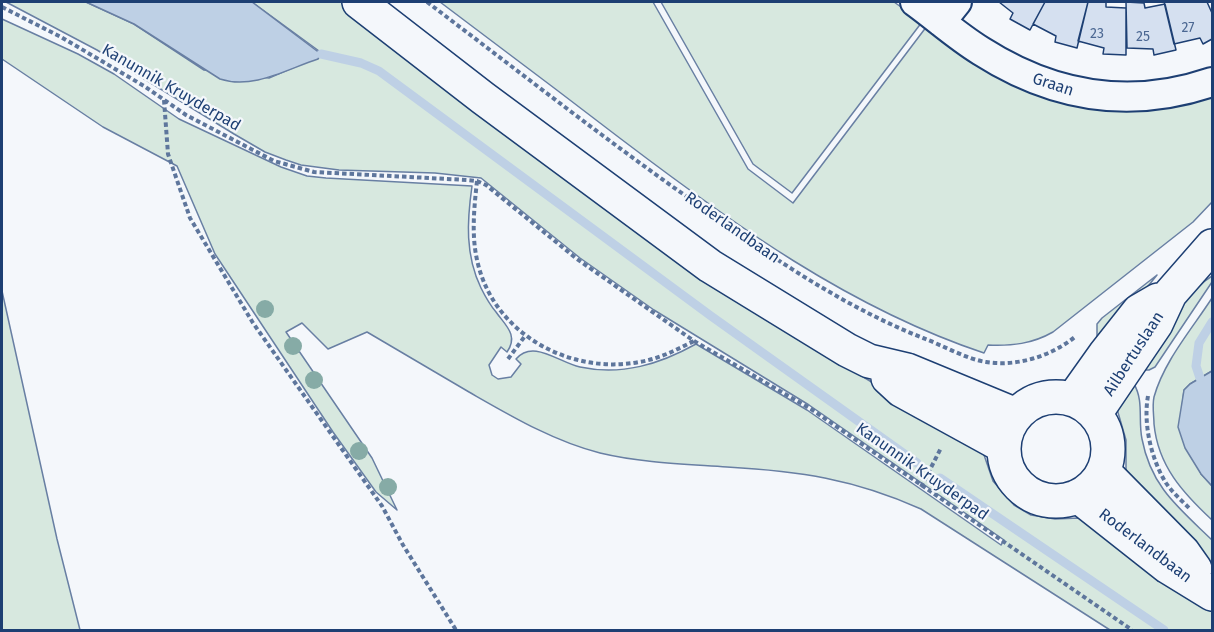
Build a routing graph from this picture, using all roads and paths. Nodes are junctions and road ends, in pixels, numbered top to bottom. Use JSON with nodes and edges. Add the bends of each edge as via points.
{"nodes":[{"id":1,"x":359,"y":2,"type":"edge"},
{"id":2,"x":427,"y":2,"type":"edge"},
{"id":3,"x":915,"y":2,"type":"edge"},
{"id":4,"x":2,"y":7,"type":"edge"},
{"id":5,"x":949,"y":12,"type":"edge"},
{"id":6,"x":1212,"y":82,"type":"edge"},
{"id":7,"x":164,"y":100,"type":"junction"},
{"id":8,"x":477,"y":181,"type":"junction"},
{"id":9,"x":1212,"y":246,"type":"edge"},
{"id":10,"x":1170,"y":294,"type":"junction"},
{"id":11,"x":525,"y":336,"type":"junction"},
{"id":12,"x":1073,"y":339,"type":"dead end"},
{"id":13,"x":694,"y":340,"type":"junction"},
{"id":14,"x":508,"y":359,"type":"dead end"},
{"id":15,"x":869,"y":361,"type":"junction"},
{"id":16,"x":1125,"y":369,"type":"junction"},
{"id":17,"x":1084,"y":406,"type":"junction"},
{"id":18,"x":1016,"y":415,"type":"junction"},
{"id":19,"x":1003,"y":446,"type":"junction"},
{"id":20,"x":1103,"y":471,"type":"junction"},
{"id":21,"x":1078,"y":496,"type":"junction"},
{"id":22,"x":1192,"y":512,"type":"dead end"},
{"id":23,"x":1212,"y":593,"type":"edge"},
{"id":24,"x":456,"y":630,"type":"edge"},
{"id":25,"x":1132,"y":630,"type":"edge"}],
"edges":[{"from":1,"to":15,"type":"main road","via":[[710,266]]},
{"from":2,"to":12,"type":"path","name":"Roderlandbaan","via":[[661,179],[797,273],[849,303],[983,362],[1012,363],[1032,358]]},
{"from":3,"to":5,"type":"street","name":"Graan"},
{"from":4,"to":7,"type":"path","name":"Kanunnik Kruyderpad"},
{"from":5,"to":6,"type":"street","name":"Graan","via":[[978,50],[1053,87],[1078,93],[1138,96]]},
{"from":7,"to":8,"type":"path","name":"Kanunnik Kruyderpad","via":[[274,161],[295,168]]},
{"from":7,"to":24,"type":"path","via":[[168,154],[190,218],[253,323],[382,506]]},
{"from":8,"to":11,"type":"path","via":[[474,238],[478,264],[485,286],[499,308]]},
{"from":8,"to":13,"type":"path","name":"Kanunnik Kruyderpad","via":[[577,259]]},
{"from":9,"to":10,"type":"main road","name":"Ailbertuslaan"},
{"from":10,"to":16,"type":"main road","name":"Ailbertuslaan","via":[[1156,324]]},
{"from":10,"to":17,"type":"main road","name":"Ailbertuslaan","via":[[1139,311],[1105,354]]},
{"from":11,"to":13,"type":"path","via":[[559,355],[608,365],[664,356]]},
{"from":11,"to":14,"type":"path"},
{"from":13,"to":25,"type":"path","name":"Kanunnik Kruyderpad","via":[[811,409]]},
{"from":15,"to":18,"type":"main road","via":[[907,370]]},
{"from":15,"to":19,"type":"main road","via":[[901,390]]},
{"from":16,"to":17,"type":"main road","name":"Ailbertuslaan"},
{"from":16,"to":22,"type":"path","via":[[1149,388],[1146,405],[1154,456],[1166,482]]},
{"from":17,"to":18,"type":"main road","via":[[1057,396],[1027,404]]},
{"from":17,"to":20,"type":"main road","via":[[1104,427],[1108,456]]},
{"from":18,"to":19,"type":"main road"},
{"from":19,"to":21,"type":"main road","via":[[1005,464],[1013,480],[1026,492],[1042,500]]},
{"from":20,"to":21,"type":"main road"},
{"from":20,"to":23,"type":"main road","name":"Roderlandbaan","via":[[1183,552]]},
{"from":21,"to":23,"type":"main road","name":"Roderlandbaan","via":[[1168,567]]}]}
